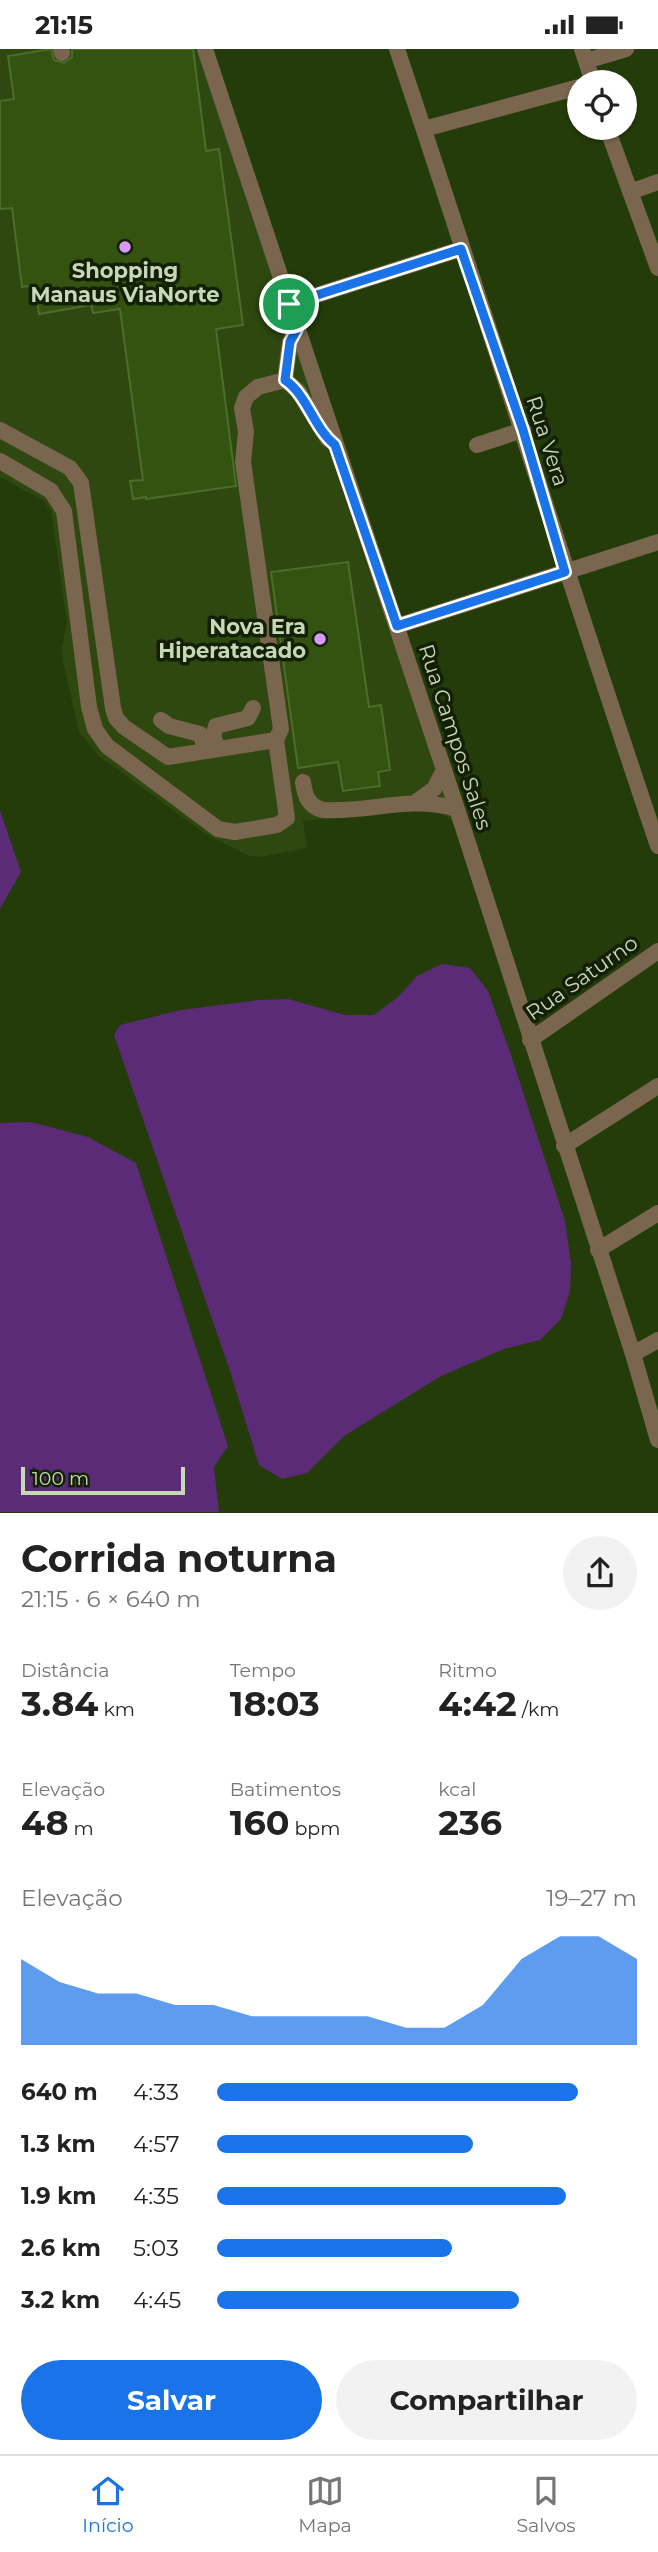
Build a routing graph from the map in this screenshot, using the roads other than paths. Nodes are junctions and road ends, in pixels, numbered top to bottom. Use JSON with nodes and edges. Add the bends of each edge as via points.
{"nodes":[{"id":1,"x":205,"y":49,"type":"edge"},
{"id":2,"x":397,"y":49,"type":"edge"},
{"id":3,"x":626,"y":49,"type":"edge"},
{"id":4,"x":584,"y":55,"type":"edge"},
{"id":5,"x":567,"y":90,"type":"edge"},
{"id":6,"x":424,"y":129,"type":"junction"},
{"id":7,"x":611,"y":140,"type":"edge"},
{"id":8,"x":658,"y":182,"type":"edge"},
{"id":9,"x":630,"y":192,"type":"junction"},
{"id":10,"x":461,"y":249,"type":"junction"},
{"id":11,"x":658,"y":268,"type":"edge"},
{"id":12,"x":289,"y":304,"type":"junction"},
{"id":13,"x":297,"y":329,"type":"junction"},
{"id":14,"x":285,"y":380,"type":"junction"},
{"id":15,"x":523,"y":430,"type":"junction"},
{"id":16,"x":0,"y":431,"type":"edge"},
{"id":17,"x":335,"y":445,"type":"junction"},
{"id":18,"x":477,"y":445,"type":"dead end"},
{"id":19,"x":0,"y":461,"type":"edge"},
{"id":20,"x":83,"y":493,"type":"junction"},
{"id":21,"x":57,"y":497,"type":"junction"},
{"id":22,"x":658,"y":542,"type":"edge"},
{"id":23,"x":565,"y":572,"type":"junction"},
{"id":24,"x":397,"y":626,"type":"junction"},
{"id":25,"x":253,"y":708,"type":"dead end"},
{"id":26,"x":161,"y":720,"type":"dead end"},
{"id":27,"x":276,"y":740,"type":"junction"},
{"id":28,"x":213,"y":750,"type":"junction"},
{"id":29,"x":444,"y":770,"type":"junction"},
{"id":30,"x":303,"y":782,"type":"dead end"},
{"id":31,"x":416,"y":802,"type":"junction"},
{"id":32,"x":457,"y":809,"type":"junction"},
{"id":33,"x":658,"y":846,"type":"edge"},
{"id":34,"x":658,"y":951,"type":"edge"},
{"id":35,"x":530,"y":1040,"type":"junction"},
{"id":36,"x":658,"y":1086,"type":"edge"},
{"id":37,"x":564,"y":1146,"type":"junction"},
{"id":38,"x":658,"y":1213,"type":"edge"},
{"id":39,"x":598,"y":1250,"type":"junction"},
{"id":40,"x":658,"y":1340,"type":"edge"},
{"id":41,"x":633,"y":1354,"type":"junction"},
{"id":42,"x":658,"y":1440,"type":"edge"}],
"edges":[{"from":1,"to":12,"type":"street","name":"Rua Campos Sales"},
{"from":2,"to":6,"type":"street","name":"Rua Vera"},
{"from":3,"to":4,"type":"street"},
{"from":5,"to":6,"type":"street"},
{"from":6,"to":10,"type":"street","name":"Rua Vera"},
{"from":7,"to":9,"type":"street"},
{"from":8,"to":9,"type":"street"},
{"from":9,"to":11,"type":"street"},
{"from":10,"to":12,"type":"street"},
{"from":10,"to":15,"type":"street","name":"Rua Vera"},
{"from":12,"to":13,"type":"street","name":"Rua Campos Sales"},
{"from":13,"to":14,"type":"street","via":[[290,342]]},
{"from":13,"to":17,"type":"street","name":"Rua Campos Sales"},
{"from":14,"to":17,"type":"street","via":[[298,391],[321,431]]},
{"from":14,"to":27,"type":"street","via":[[253,390],[242,408],[246,432],[243,462],[281,729]]},
{"from":15,"to":18,"type":"street"},
{"from":15,"to":23,"type":"street","name":"Rua Vera"},
{"from":16,"to":20,"type":"street","via":[[70,468]]},
{"from":17,"to":24,"type":"street","name":"Rua Campos Sales"},
{"from":19,"to":21,"type":"street"},
{"from":20,"to":21,"type":"street"},
{"from":20,"to":28,"type":"street","via":[[116,717],[168,757]]},
{"from":21,"to":27,"type":"street","via":[[65,518],[89,707],[95,729],[107,746],[212,826],[235,832],[277,825],[287,818]]},
{"from":22,"to":23,"type":"street"},
{"from":23,"to":24,"type":"street"},
{"from":23,"to":33,"type":"street","name":"Rua Vera"},
{"from":24,"to":29,"type":"street","name":"Rua Campos Sales"},
{"from":25,"to":28,"type":"street","via":[[248,718],[216,726]]},
{"from":26,"to":28,"type":"street","via":[[200,734]]},
{"from":27,"to":28,"type":"street"},
{"from":29,"to":31,"type":"street","via":[[434,789]]},
{"from":29,"to":32,"type":"street","name":"Rua Campos Sales"},
{"from":30,"to":31,"type":"street","via":[[307,800],[323,810]]},
{"from":31,"to":32,"type":"street"},
{"from":32,"to":35,"type":"street","name":"Rua Campos Sales"},
{"from":34,"to":35,"type":"street","name":"Rua Saturno"},
{"from":35,"to":37,"type":"street","name":"Rua Campos Sales"},
{"from":36,"to":37,"type":"street"},
{"from":37,"to":39,"type":"street","name":"Rua Campos Sales"},
{"from":38,"to":39,"type":"street"},
{"from":39,"to":41,"type":"street","name":"Rua Campos Sales"},
{"from":40,"to":41,"type":"street"},
{"from":41,"to":42,"type":"street","name":"Rua Campos Sales"}]}
